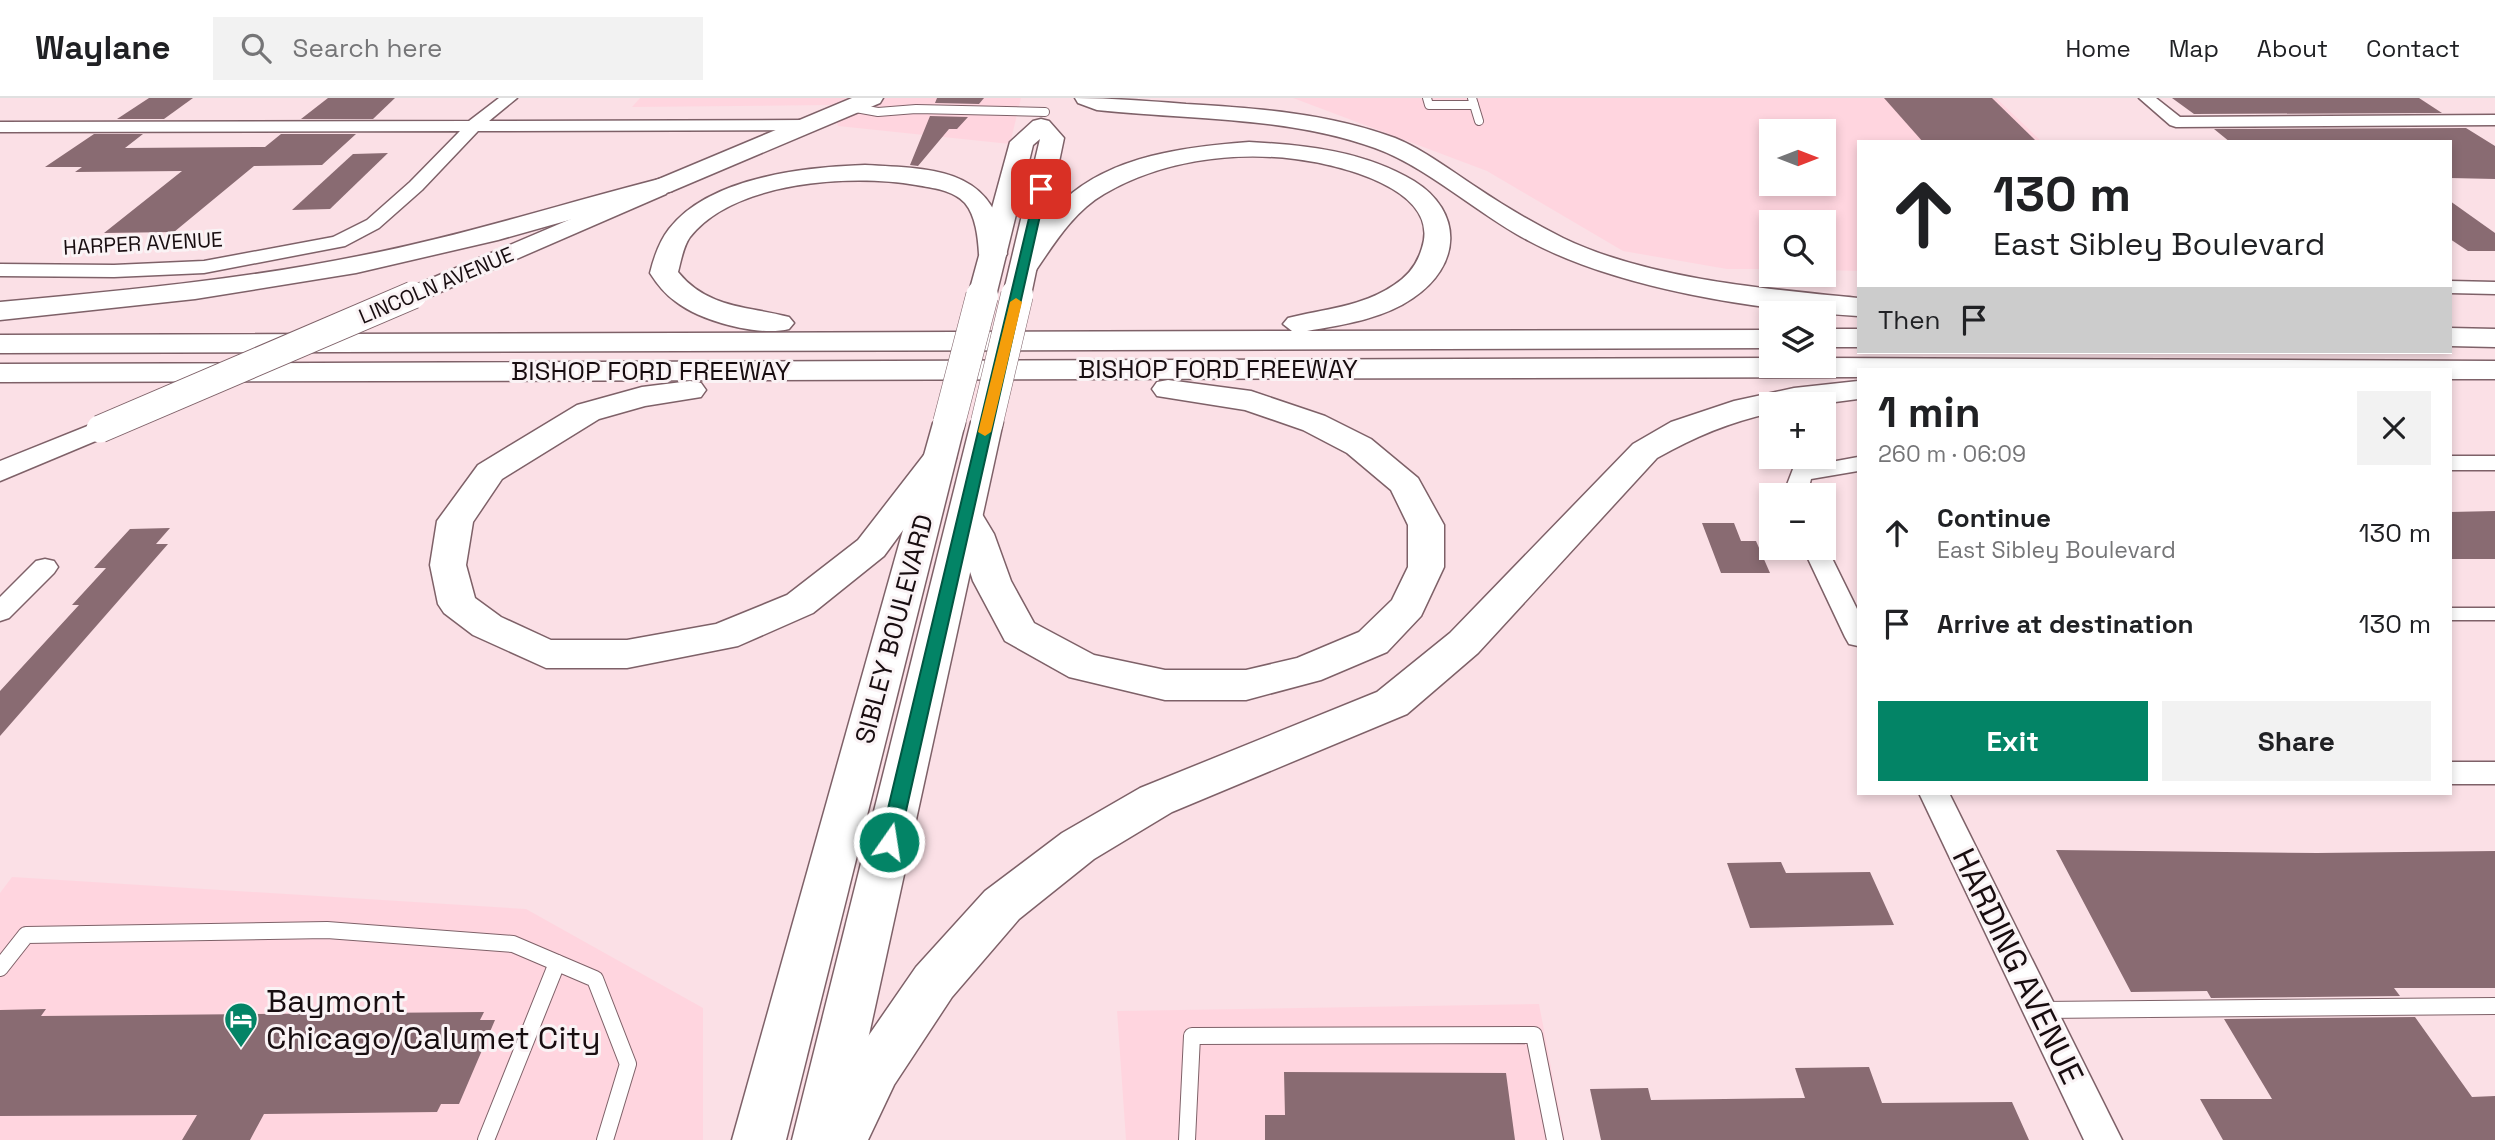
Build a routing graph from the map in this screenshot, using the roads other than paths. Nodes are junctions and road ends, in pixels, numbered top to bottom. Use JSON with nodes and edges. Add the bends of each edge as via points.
{"nodes":[{"id":1,"x":509,"y":98,"type":"edge"},
{"id":2,"x":929,"y":98,"type":"edge"},
{"id":3,"x":1086,"y":98,"type":"edge"},
{"id":4,"x":1427,"y":98,"type":"edge"},
{"id":5,"x":2147,"y":98,"type":"edge"},
{"id":6,"x":864,"y":101,"type":"edge"},
{"id":7,"x":1473,"y":101,"type":"edge"},
{"id":8,"x":916,"y":109,"type":"junction"},
{"id":9,"x":1045,"y":112,"type":"edge"},
{"id":10,"x":2495,"y":120,"type":"edge"},
{"id":11,"x":1479,"y":121,"type":"dead end"},
{"id":12,"x":2176,"y":122,"type":"joint"},
{"id":13,"x":474,"y":125,"type":"junction"},
{"id":14,"x":806,"y":125,"type":"junction"},
{"id":15,"x":0,"y":127,"type":"edge"},
{"id":16,"x":663,"y":186,"type":"junction"},
{"id":17,"x":993,"y":254,"type":"junction"},
{"id":18,"x":0,"y":270,"type":"edge"},
{"id":19,"x":1021,"y":281,"type":"junction"},
{"id":20,"x":2452,"y":287,"type":"edge"},
{"id":21,"x":2495,"y":288,"type":"edge"},
{"id":22,"x":1857,"y":307,"type":"edge"},
{"id":23,"x":0,"y":311,"type":"edge"},
{"id":24,"x":2452,"y":337,"type":"edge"},
{"id":25,"x":1836,"y":338,"type":"edge"},
{"id":26,"x":1857,"y":338,"type":"edge"},
{"id":27,"x":2495,"y":338,"type":"edge"},
{"id":28,"x":1759,"y":339,"type":"edge"},
{"id":29,"x":934,"y":340,"type":"junction"},
{"id":30,"x":1157,"y":341,"type":"junction"},
{"id":31,"x":0,"y":344,"type":"edge"},
{"id":32,"x":2384,"y":368,"type":"edge"},
{"id":33,"x":2452,"y":369,"type":"edge"},
{"id":34,"x":1020,"y":370,"type":"junction"},
{"id":35,"x":2495,"y":370,"type":"edge"},
{"id":36,"x":831,"y":371,"type":"junction"},
{"id":37,"x":0,"y":373,"type":"edge"},
{"id":38,"x":1857,"y":390,"type":"edge"},
{"id":39,"x":958,"y":434,"type":"junction"},
{"id":40,"x":2452,"y":463,"type":"edge"},
{"id":41,"x":2495,"y":463,"type":"edge"},
{"id":42,"x":1857,"y":464,"type":"edge"},
{"id":43,"x":0,"y":472,"type":"edge"},
{"id":44,"x":1804,"y":483,"type":"edge"},
{"id":45,"x":966,"y":517,"type":"junction"},
{"id":46,"x":1821,"y":560,"type":"edge"},
{"id":47,"x":45,"y":567,"type":"dead end"},
{"id":48,"x":0,"y":612,"type":"edge"},
{"id":49,"x":2452,"y":614,"type":"edge"},
{"id":50,"x":2495,"y":614,"type":"edge"},
{"id":51,"x":1855,"y":624,"type":"edge"},
{"id":52,"x":2452,"y":773,"type":"edge"},
{"id":53,"x":2495,"y":773,"type":"edge"},
{"id":54,"x":1935,"y":795,"type":"edge"},
{"id":55,"x":557,"y":963,"type":"junction"},
{"id":56,"x":0,"y":968,"type":"edge"},
{"id":57,"x":2495,"y":1006,"type":"edge"},
{"id":58,"x":2040,"y":1010,"type":"junction"},
{"id":59,"x":486,"y":1140,"type":"edge"},
{"id":60,"x":605,"y":1140,"type":"edge"},
{"id":61,"x":759,"y":1140,"type":"edge"},
{"id":62,"x":819,"y":1140,"type":"edge"},
{"id":63,"x":840,"y":1140,"type":"edge"},
{"id":64,"x":1187,"y":1140,"type":"edge"},
{"id":65,"x":1555,"y":1140,"type":"edge"},
{"id":66,"x":2103,"y":1140,"type":"edge"}],
"edges":[{"from":1,"to":13,"type":"street","name":"HARPER AVENUE"},
{"from":2,"to":8,"type":"lane"},
{"from":3,"to":22,"type":"main road","via":[[1148,110],[1294,120],[1343,130],[1407,154],[1551,243],[1601,261],[1657,279],[1717,290]]},
{"from":4,"to":7,"type":"lane","via":[[1429,105]]},
{"from":5,"to":12,"type":"street"},
{"from":6,"to":8,"type":"lane","via":[[878,113]]},
{"from":6,"to":14,"type":"main road","name":"LINCOLN AVENUE"},
{"from":7,"to":11,"type":"lane"},
{"from":8,"to":9,"type":"lane"},
{"from":9,"to":17,"type":"main road","name":"SIBLEY BOULEVARD","via":[[1022,142]]},
{"from":9,"to":19,"type":"main road","via":[[1052,138]]},
{"from":10,"to":12,"type":"street"},
{"from":13,"to":14,"type":"street"},
{"from":13,"to":15,"type":"street"},
{"from":13,"to":18,"type":"street","name":"HARPER AVENUE","via":[[373,224],[338,242],[204,267]]},
{"from":14,"to":16,"type":"main road","name":"LINCOLN AVENUE"},
{"from":16,"to":23,"type":"main road","via":[[459,242],[314,273]]},
{"from":16,"to":43,"type":"street","name":"LINCOLN AVENUE","bridge":true},
{"from":17,"to":29,"type":"main road","via":[[984,213],[967,192],[902,174],[869,172],[827,173],[744,192],[709,209],[682,230],[670,248],[664,273],[674,288],[695,303],[769,322],[848,327]]},
{"from":17,"to":39,"type":"main road","name":"SIBLEY BOULEVARD","bridge":true},
{"from":19,"to":30,"type":"main road","via":[[1059,219],[1094,189],[1135,169],[1180,155],[1280,151],[1368,167],[1425,202],[1439,224],[1430,267],[1415,285],[1396,297],[1326,319]]},
{"from":19,"to":39,"type":"main road","bridge":true},
{"from":20,"to":21,"type":"street"},
{"from":24,"to":27,"type":"main road"},
{"from":25,"to":26,"type":"main road"},
{"from":28,"to":30,"type":"main road","name":"BISHOP FORD FREEWAY"},
{"from":29,"to":30,"type":"main road","name":"BISHOP FORD FREEWAY"},
{"from":29,"to":31,"type":"main road","name":"BISHOP FORD FREEWAY"},
{"from":32,"to":34,"type":"main road","name":"BISHOP FORD FREEWAY"},
{"from":33,"to":35,"type":"main road"},
{"from":34,"to":36,"type":"main road","name":"BISHOP FORD FREEWAY"},
{"from":34,"to":45,"type":"main road","via":[[1251,401],[1314,423],[1359,446],[1406,485],[1426,525],[1426,567],[1408,607],[1373,642],[1307,670],[1246,685],[1165,685],[1083,667],[1019,632]]},
{"from":36,"to":37,"type":"main road","name":"BISHOP FORD FREEWAY"},
{"from":36,"to":39,"type":"main road","via":[[734,388],[642,397],[588,412],[538,441],[491,472],[455,521],[448,565],[457,604],[487,626],[546,654],[627,654],[724,636],[800,604],[871,548]]},
{"from":38,"to":63,"type":"main road","via":[[1734,411],[1683,429],[1645,451],[1464,643],[1392,703],[1156,800],[1078,846],[1002,905],[934,982],[876,1068]]},
{"from":39,"to":45,"type":"main road","name":"SIBLEY BOULEVARD"},
{"from":39,"to":61,"type":"main road","name":"SIBLEY BOULEVARD"},
{"from":40,"to":41,"type":"street"},
{"from":42,"to":44,"type":"street"},
{"from":45,"to":62,"type":"main road","name":"SIBLEY BOULEVARD"},
{"from":46,"to":51,"type":"street"},
{"from":47,"to":48,"type":"street"},
{"from":49,"to":50,"type":"lane"},
{"from":52,"to":53,"type":"street"},
{"from":54,"to":58,"type":"street","name":"HARDING AVENUE"},
{"from":55,"to":56,"type":"lane","via":[[513,944],[327,930],[26,934]]},
{"from":55,"to":59,"type":"lane"},
{"from":55,"to":60,"type":"lane","via":[[595,979],[628,1064]]},
{"from":57,"to":58,"type":"lane"},
{"from":58,"to":66,"type":"street","name":"HARDING AVENUE"},
{"from":64,"to":65,"type":"lane","via":[[1192,1036],[1493,1035],[1534,1035]]}]}
